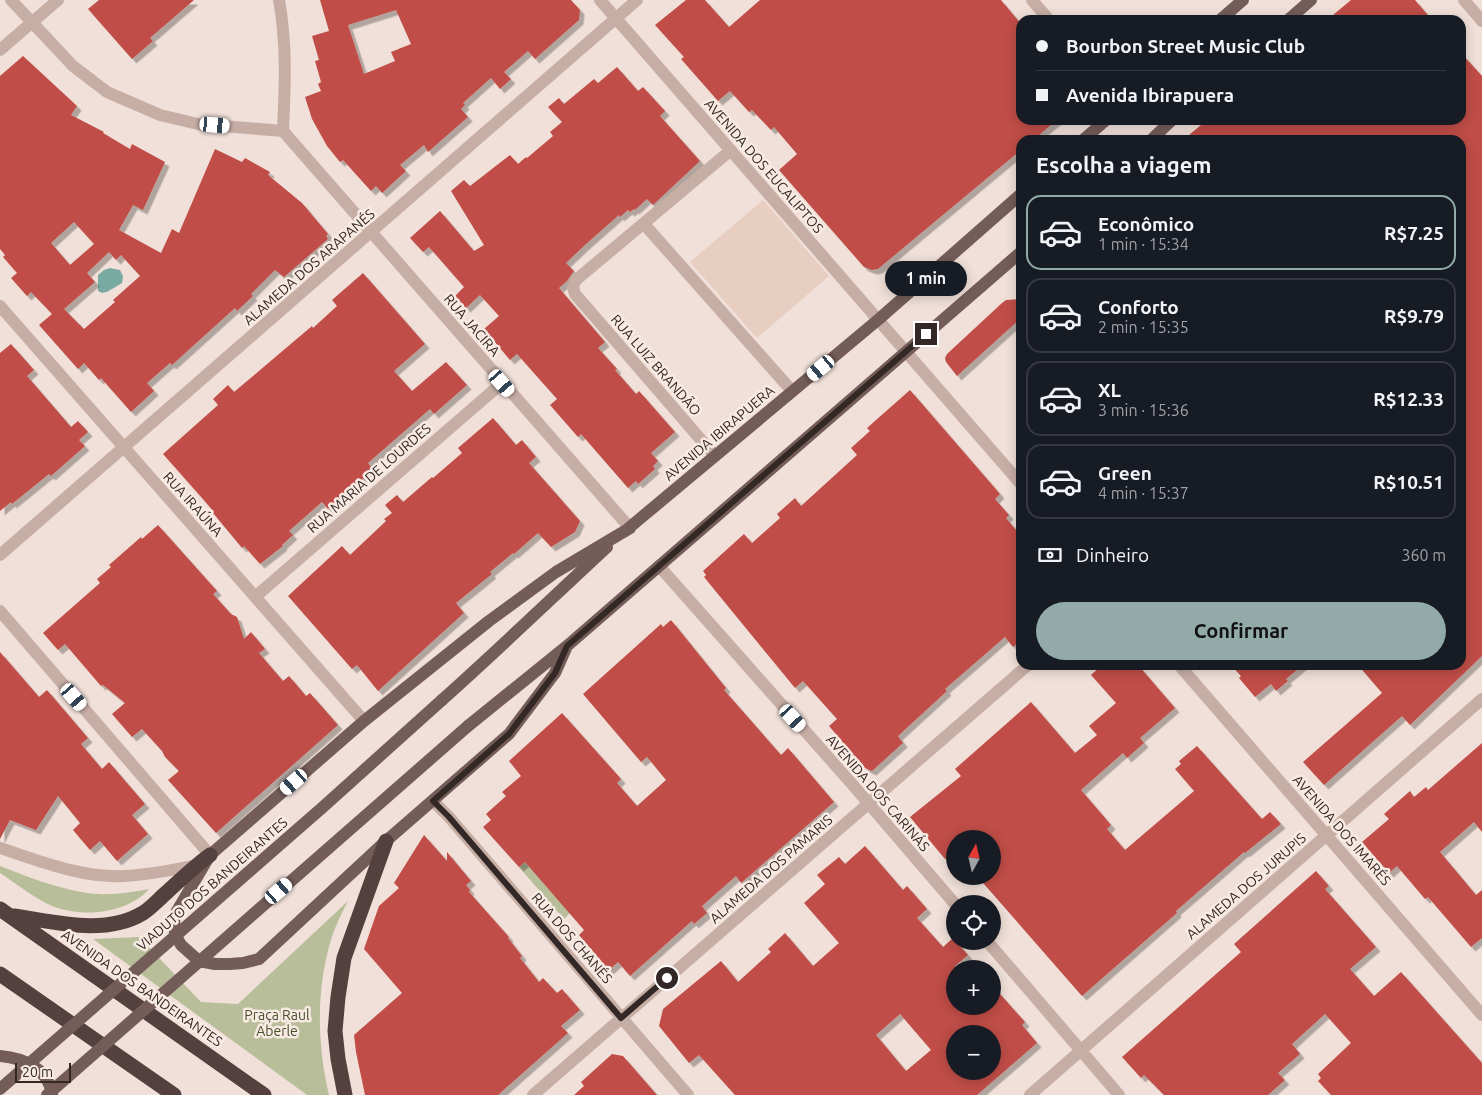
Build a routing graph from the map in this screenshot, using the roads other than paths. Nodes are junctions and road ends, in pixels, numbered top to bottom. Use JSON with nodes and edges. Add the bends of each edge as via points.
{"nodes":[{"id":1,"x":10,"y":0,"type":"edge"},
{"id":2,"x":58,"y":0,"type":"edge"},
{"id":3,"x":280,"y":0,"type":"edge"},
{"id":4,"x":600,"y":0,"type":"edge"},
{"id":5,"x":637,"y":0,"type":"edge"},
{"id":6,"x":1032,"y":0,"type":"edge"},
{"id":7,"x":1243,"y":0,"type":"edge"},
{"id":8,"x":1311,"y":0,"type":"edge"},
{"id":9,"x":1464,"y":0,"type":"edge"},
{"id":10,"x":1045,"y":15,"type":"edge"},
{"id":11,"x":1226,"y":15,"type":"edge"},
{"id":12,"x":1294,"y":15,"type":"edge"},
{"id":13,"x":616,"y":18,"type":"junction"},
{"id":14,"x":1482,"y":21,"type":"edge"},
{"id":15,"x":32,"y":23,"type":"junction"},
{"id":16,"x":0,"y":50,"type":"edge"},
{"id":17,"x":1100,"y":125,"type":"edge"},
{"id":18,"x":1167,"y":125,"type":"edge"},
{"id":19,"x":283,"y":131,"type":"junction"},
{"id":20,"x":1089,"y":135,"type":"edge"},
{"id":21,"x":1156,"y":135,"type":"edge"},
{"id":22,"x":731,"y":150,"type":"junction"},
{"id":23,"x":1016,"y":198,"type":"edge"},
{"id":24,"x":644,"y":224,"type":"junction"},
{"id":25,"x":371,"y":232,"type":"junction"},
{"id":26,"x":1016,"y":256,"type":"edge"},
{"id":27,"x":0,"y":306,"type":"edge"},
{"id":28,"x":879,"y":319,"type":"junction"},
{"id":29,"x":906,"y":352,"type":"junction"},
{"id":30,"x":502,"y":383,"type":"junction"},
{"id":31,"x":792,"y":391,"type":"junction"},
{"id":32,"x":124,"y":449,"type":"junction"},
{"id":33,"x":715,"y":456,"type":"junction"},
{"id":34,"x":1016,"y":478,"type":"edge"},
{"id":35,"x":630,"y":528,"type":"junction"},
{"id":36,"x":0,"y":556,"type":"edge"},
{"id":37,"x":659,"y":566,"type":"junction"},
{"id":38,"x":255,"y":597,"type":"junction"},
{"id":39,"x":0,"y":611,"type":"edge"},
{"id":40,"x":567,"y":646,"type":"junction"},
{"id":41,"x":1022,"y":670,"type":"edge"},
{"id":42,"x":1183,"y":670,"type":"edge"},
{"id":43,"x":1482,"y":699,"type":"edge"},
{"id":44,"x":442,"y":700,"type":"joint"},
{"id":45,"x":364,"y":721,"type":"junction"},
{"id":46,"x":433,"y":801,"type":"junction"},
{"id":47,"x":869,"y":804,"type":"junction"},
{"id":48,"x":1326,"y":835,"type":"junction"},
{"id":49,"x":386,"y":841,"type":"junction"},
{"id":50,"x":0,"y":848,"type":"edge"},
{"id":51,"x":210,"y":855,"type":"junction"},
{"id":52,"x":196,"y":865,"type":"junction"},
{"id":53,"x":947,"y":895,"type":"edge"},
{"id":54,"x":4,"y":912,"type":"edge"},
{"id":55,"x":995,"y":950,"type":"edge"},
{"id":56,"x":0,"y":974,"type":"edge"},
{"id":57,"x":1482,"y":1015,"type":"edge"},
{"id":58,"x":621,"y":1018,"type":"junction"},
{"id":59,"x":1081,"y":1050,"type":"junction"},
{"id":60,"x":0,"y":1056,"type":"edge"},
{"id":61,"x":0,"y":1088,"type":"edge"},
{"id":62,"x":47,"y":1095,"type":"edge"},
{"id":63,"x":52,"y":1095,"type":"edge"},
{"id":64,"x":174,"y":1095,"type":"edge"},
{"id":65,"x":264,"y":1095,"type":"edge"},
{"id":66,"x":345,"y":1095,"type":"edge"},
{"id":67,"x":533,"y":1095,"type":"edge"},
{"id":68,"x":688,"y":1095,"type":"edge"},
{"id":69,"x":1030,"y":1095,"type":"edge"},
{"id":70,"x":1119,"y":1095,"type":"edge"}],
"edges":[{"from":1,"to":15,"type":"street"},
{"from":2,"to":15,"type":"street"},
{"from":3,"to":19,"type":"street","via":[[284,27]]},
{"from":4,"to":13,"type":"street","name":"AVENIDA DOS EUCALIPTOS"},
{"from":5,"to":13,"type":"street","name":"ALAMEDA DOS ARAPANÉS"},
{"from":6,"to":10,"type":"street"},
{"from":7,"to":11,"type":"main road"},
{"from":8,"to":12,"type":"main road"},
{"from":9,"to":14,"type":"street"},
{"from":13,"to":22,"type":"street","name":"AVENIDA DOS EUCALIPTOS"},
{"from":13,"to":25,"type":"street","name":"ALAMEDA DOS ARAPANÉS"},
{"from":15,"to":16,"type":"street"},
{"from":15,"to":19,"type":"street","via":[[73,66],[107,92],[131,103],[160,115],[198,124]]},
{"from":17,"to":20,"type":"main road"},
{"from":18,"to":21,"type":"main road"},
{"from":19,"to":25,"type":"street","name":"RUA JACIRA"},
{"from":22,"to":24,"type":"street"},
{"from":22,"to":28,"type":"street","name":"AVENIDA DOS EUCALIPTOS"},
{"from":23,"to":28,"type":"main road","name":"AVENIDA IBIRAPUERA"},
{"from":24,"to":31,"type":"street"},
{"from":24,"to":33,"type":"street","name":"RUA LUIZ BRANDÃO","via":[[576,280],[575,294]]},
{"from":25,"to":30,"type":"street","name":"RUA JACIRA"},
{"from":25,"to":32,"type":"street","name":"ALAMEDA DOS ARAPANÉS"},
{"from":26,"to":29,"type":"main road"},
{"from":27,"to":32,"type":"street","name":"RUA IRAÚNA"},
{"from":28,"to":29,"type":"street","name":"AVENIDA DOS EUCALIPTOS"},
{"from":28,"to":31,"type":"main road","name":"AVENIDA IBIRAPUERA"},
{"from":29,"to":34,"type":"street"},
{"from":29,"to":37,"type":"main road"},
{"from":30,"to":35,"type":"street","name":"RUA JACIRA"},
{"from":30,"to":38,"type":"street","name":"RUA MARIA DE LOURDES"},
{"from":31,"to":33,"type":"main road","name":"AVENIDA IBIRAPUERA"},
{"from":32,"to":36,"type":"street","name":"ALAMEDA DOS ARAPANÉS"},
{"from":32,"to":38,"type":"street","name":"RUA IRAÚNA"},
{"from":33,"to":35,"type":"main road","name":"AVENIDA IBIRAPUERA"},
{"from":35,"to":44,"type":"main road","name":"AVENIDA IBIRAPUERA"},
{"from":35,"to":45,"type":"main road","via":[[556,572]]},
{"from":37,"to":40,"type":"main road"},
{"from":37,"to":47,"type":"street","name":"AVENIDA DOS CARINÁS"},
{"from":38,"to":45,"type":"street","name":"RUA IRAÚNA"},
{"from":39,"to":51,"type":"street"},
{"from":40,"to":46,"type":"main road","via":[[555,673],[509,734]]},
{"from":40,"to":62,"type":"main road","bridge":true,"via":[[468,726]]},
{"from":41,"to":47,"type":"street","name":"ALAMEDA DOS PAMARIS"},
{"from":42,"to":48,"type":"street","name":"AVENIDA DOS IMARÉS"},
{"from":43,"to":48,"type":"street","name":"ALAMEDA DOS JURUPIS"},
{"from":44,"to":61,"type":"main road","name":"VIADUTO DOS BANDEIRANTES","bridge":true},
{"from":45,"to":51,"type":"main road"},
{"from":46,"to":49,"type":"main road"},
{"from":46,"to":58,"type":"street","name":"RUA DOS CHANÉS"},
{"from":47,"to":53,"type":"street","name":"AVENIDA DOS CARINÁS"},
{"from":47,"to":58,"type":"street","name":"ALAMEDA DOS PAMARIS"},
{"from":48,"to":57,"type":"street","name":"AVENIDA DOS IMARÉS"},
{"from":48,"to":59,"type":"street","name":"ALAMEDA DOS JURUPIS"},
{"from":49,"to":51,"type":"main road","via":[[259,959],[236,964],[199,960],[182,946],[175,934],[174,917]]},
{"from":49,"to":66,"type":"highway","via":[[344,958],[335,1031]]},
{"from":50,"to":52,"type":"street","via":[[74,871],[98,875],[123,876]]},
{"from":51,"to":52,"type":"highway"},
{"from":52,"to":54,"type":"highway","via":[[144,913],[106,925],[83,925]]},
{"from":54,"to":65,"type":"highway","name":"AVENIDA DOS BANDEIRANTES"},
{"from":55,"to":59,"type":"street"},
{"from":56,"to":64,"type":"highway"},
{"from":58,"to":67,"type":"street","name":"ALAMEDA DOS PAMARIS"},
{"from":58,"to":68,"type":"street","name":"RUA DOS CHANÉS"},
{"from":59,"to":69,"type":"street","name":"ALAMEDA DOS JURUPIS"},
{"from":59,"to":70,"type":"street"},
{"from":60,"to":63,"type":"main road","via":[[29,1063],[44,1075]]}]}
